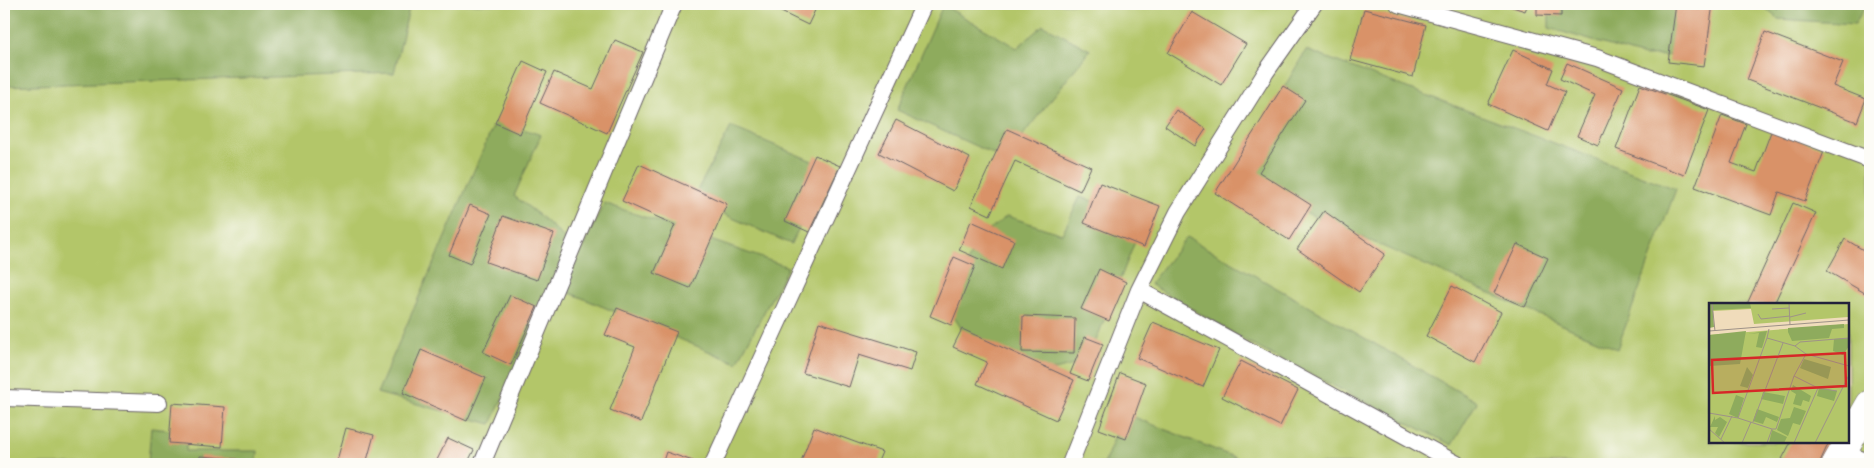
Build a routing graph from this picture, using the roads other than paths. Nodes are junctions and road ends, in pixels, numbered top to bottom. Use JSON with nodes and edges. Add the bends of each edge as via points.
{"nodes":[{"id":1,"x":674,"y":4,"type":"edge"},
{"id":2,"x":924,"y":4,"type":"edge"},
{"id":3,"x":1314,"y":4,"type":"edge"},
{"id":4,"x":1398,"y":4,"type":"edge"},
{"id":5,"x":1870,"y":160,"type":"edge"},
{"id":6,"x":1139,"y":290,"type":"junction"},
{"id":7,"x":4,"y":398,"type":"edge"},
{"id":8,"x":159,"y":403,"type":"dead end"},
{"id":9,"x":1870,"y":404,"type":"edge"},
{"id":10,"x":1849,"y":441,"type":"edge"},
{"id":11,"x":1848,"y":443,"type":"edge"},
{"id":12,"x":1839,"y":459,"type":"edge"},
{"id":13,"x":1870,"y":462,"type":"edge"},
{"id":14,"x":482,"y":464,"type":"edge"},
{"id":15,"x":713,"y":464,"type":"edge"},
{"id":16,"x":1070,"y":464,"type":"edge"},
{"id":17,"x":1457,"y":464,"type":"edge"}],
"edges":[{"from":1,"to":14,"type":"lane"},
{"from":2,"to":15,"type":"lane"},
{"from":3,"to":6,"type":"lane","via":[[1266,72],[1178,212]]},
{"from":4,"to":5,"type":"lane","via":[[1597,58]]},
{"from":6,"to":16,"type":"lane"},
{"from":6,"to":17,"type":"lane"},
{"from":7,"to":8,"type":"lane"},
{"from":9,"to":10,"type":"street"},
{"from":11,"to":12,"type":"street"},
{"from":12,"to":13,"type":"lane"}]}
